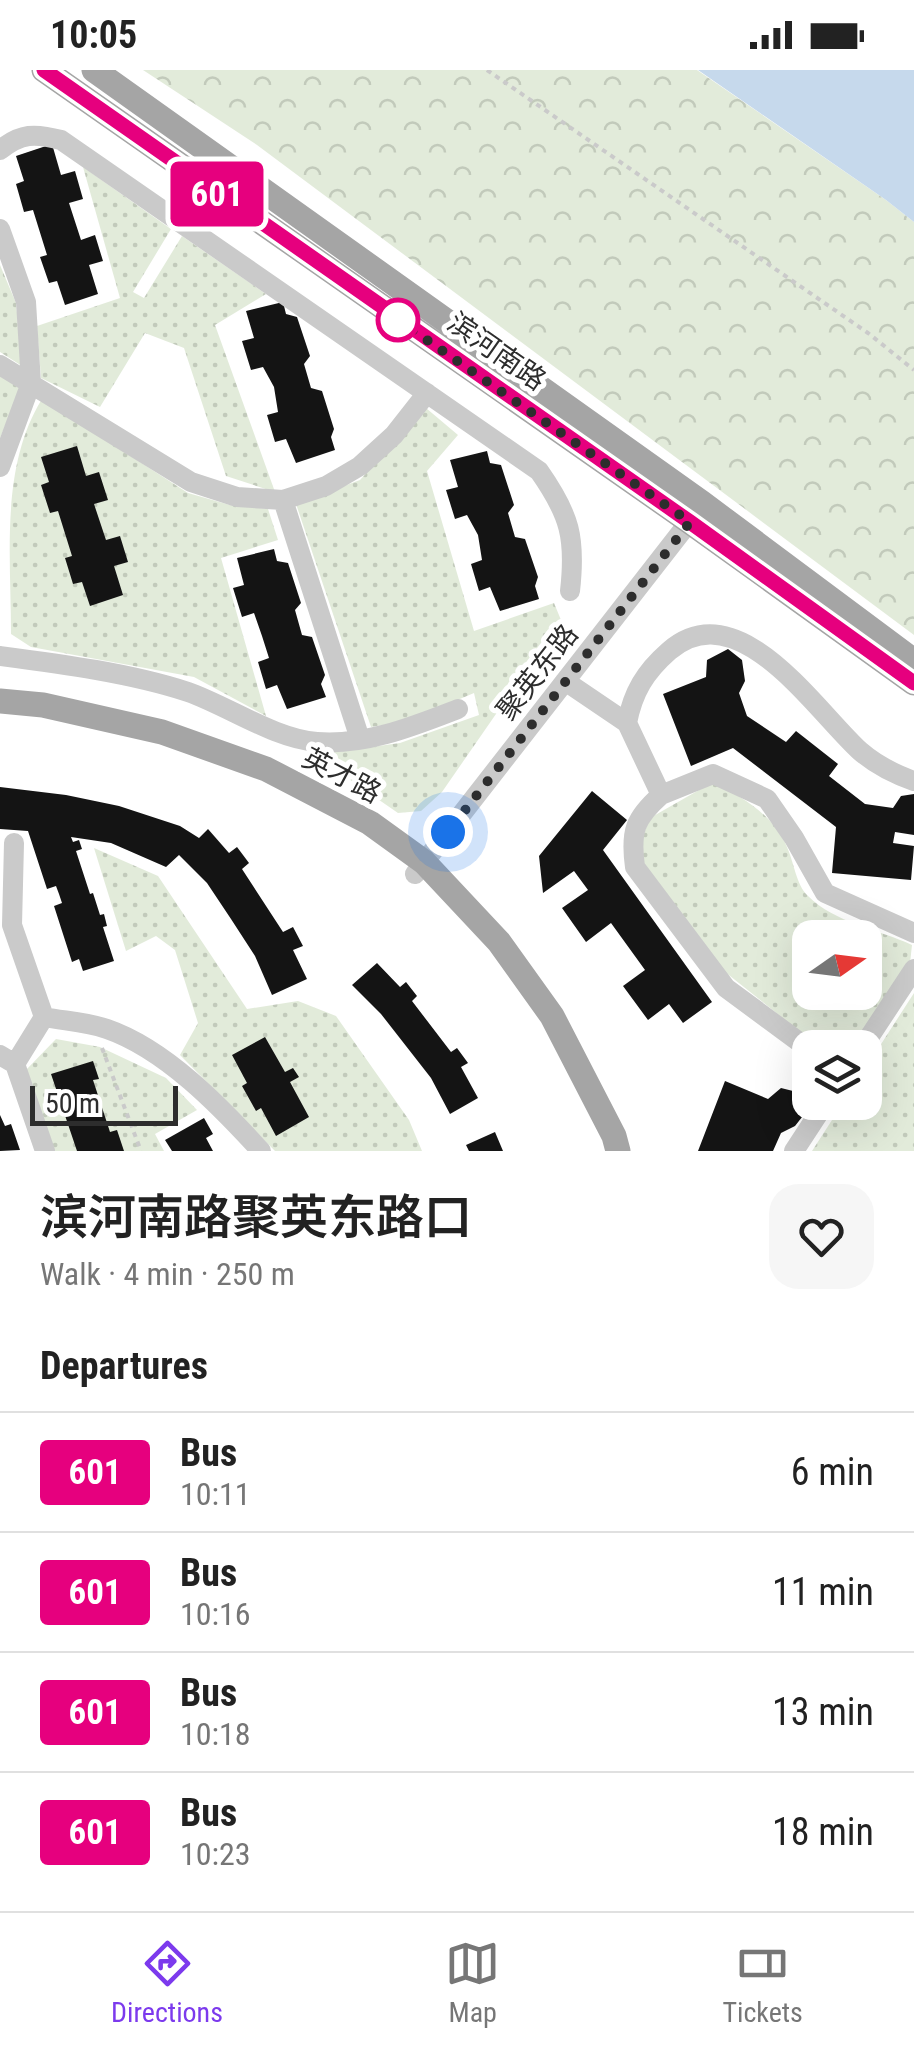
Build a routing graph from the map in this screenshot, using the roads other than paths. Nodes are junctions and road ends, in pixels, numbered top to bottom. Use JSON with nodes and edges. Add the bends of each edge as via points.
{"nodes":[{"id":1,"x":44,"y":70,"type":"edge"},
{"id":2,"x":94,"y":70,"type":"edge"},
{"id":3,"x":0,"y":150,"type":"edge"},
{"id":4,"x":221,"y":161,"type":"junction"},
{"id":5,"x":210,"y":189,"type":"junction"},
{"id":6,"x":0,"y":229,"type":"edge"},
{"id":7,"x":194,"y":231,"type":"junction"},
{"id":8,"x":0,"y":365,"type":"edge"},
{"id":9,"x":32,"y":383,"type":"junction"},
{"id":10,"x":427,"y":393,"type":"junction"},
{"id":11,"x":0,"y":468,"type":"edge"},
{"id":12,"x":283,"y":500,"type":"junction"},
{"id":13,"x":696,"y":512,"type":"junction"},
{"id":14,"x":570,"y":591,"type":"dead end"},
{"id":15,"x":0,"y":656,"type":"edge"},
{"id":16,"x":914,"y":661,"type":"edge"},
{"id":17,"x":564,"y":681,"type":"junction"},
{"id":18,"x":914,"y":683,"type":"edge"},
{"id":19,"x":0,"y":701,"type":"edge"},
{"id":20,"x":458,"y":709,"type":"dead end"},
{"id":21,"x":0,"y":715,"type":"edge"},
{"id":22,"x":627,"y":723,"type":"junction"},
{"id":23,"x":360,"y":738,"type":"junction"},
{"id":24,"x":914,"y":781,"type":"edge"},
{"id":25,"x":661,"y":795,"type":"junction"},
{"id":26,"x":14,"y":844,"type":"dead end"},
{"id":27,"x":420,"y":868,"type":"junction"},
{"id":28,"x":914,"y":934,"type":"edge"},
{"id":29,"x":914,"y":969,"type":"edge"},
{"id":30,"x":44,"y":1017,"type":"junction"},
{"id":31,"x":874,"y":1030,"type":"edge"},
{"id":32,"x":792,"y":1037,"type":"edge"},
{"id":33,"x":8,"y":1059,"type":"edge"},
{"id":34,"x":814,"y":1120,"type":"edge"},
{"id":35,"x":46,"y":1151,"type":"edge"},
{"id":36,"x":260,"y":1151,"type":"edge"},
{"id":37,"x":601,"y":1151,"type":"edge"},
{"id":38,"x":618,"y":1151,"type":"edge"},
{"id":39,"x":794,"y":1151,"type":"edge"}],
"edges":[{"from":1,"to":5,"type":"main road","name":"滨河南路"},
{"from":2,"to":4,"type":"main road","name":"滨河南路"},
{"from":3,"to":7,"type":"street","via":[[16,137],[38,133],[61,140]]},
{"from":4,"to":5,"type":"street"},
{"from":4,"to":13,"type":"main road","name":"滨河南路"},
{"from":5,"to":7,"type":"street"},
{"from":5,"to":13,"type":"main road","name":"滨河南路"},
{"from":6,"to":9,"type":"street","via":[[26,302]]},
{"from":7,"to":10,"type":"street"},
{"from":8,"to":9,"type":"street"},
{"from":9,"to":11,"type":"street"},
{"from":9,"to":12,"type":"street","via":[[191,482],[237,497]]},
{"from":10,"to":12,"type":"street","via":[[360,466]]},
{"from":10,"to":14,"type":"street","via":[[539,471],[560,501],[574,552]]},
{"from":12,"to":23,"type":"street"},
{"from":13,"to":16,"type":"main road","name":"滨河南路"},
{"from":13,"to":17,"type":"street","name":"聚英东路"},
{"from":13,"to":18,"type":"main road","name":"滨河南路"},
{"from":15,"to":23,"type":"street","via":[[188,692],[289,736],[316,742]]},
{"from":17,"to":22,"type":"street"},
{"from":17,"to":27,"type":"street","name":"聚英东路"},
{"from":19,"to":27,"type":"main road","name":"英才路","via":[[162,732],[266,769],[370,823]]},
{"from":20,"to":23,"type":"street","via":[[405,730]]},
{"from":21,"to":27,"type":"main road","name":"英才路","via":[[158,745],[260,780]]},
{"from":22,"to":24,"type":"street","via":[[636,688],[679,642],[727,635],[762,654],[863,753]]},
{"from":22,"to":25,"type":"street"},
{"from":25,"to":28,"type":"street","via":[[713,774],[767,798],[825,894]]},
{"from":25,"to":32,"type":"street","via":[[640,814],[635,866],[726,988]]},
{"from":26,"to":30,"type":"street","via":[[12,925]]},
{"from":27,"to":37,"type":"main road","name":"英才路","via":[[538,1022]]},
{"from":27,"to":38,"type":"main road","name":"英才路","via":[[499,942],[552,1016]]},
{"from":29,"to":31,"type":"street"},
{"from":30,"to":33,"type":"street"},
{"from":30,"to":36,"type":"street","via":[[107,1029],[168,1062]]},
{"from":33,"to":35,"type":"street"},
{"from":34,"to":39,"type":"street"}]}
